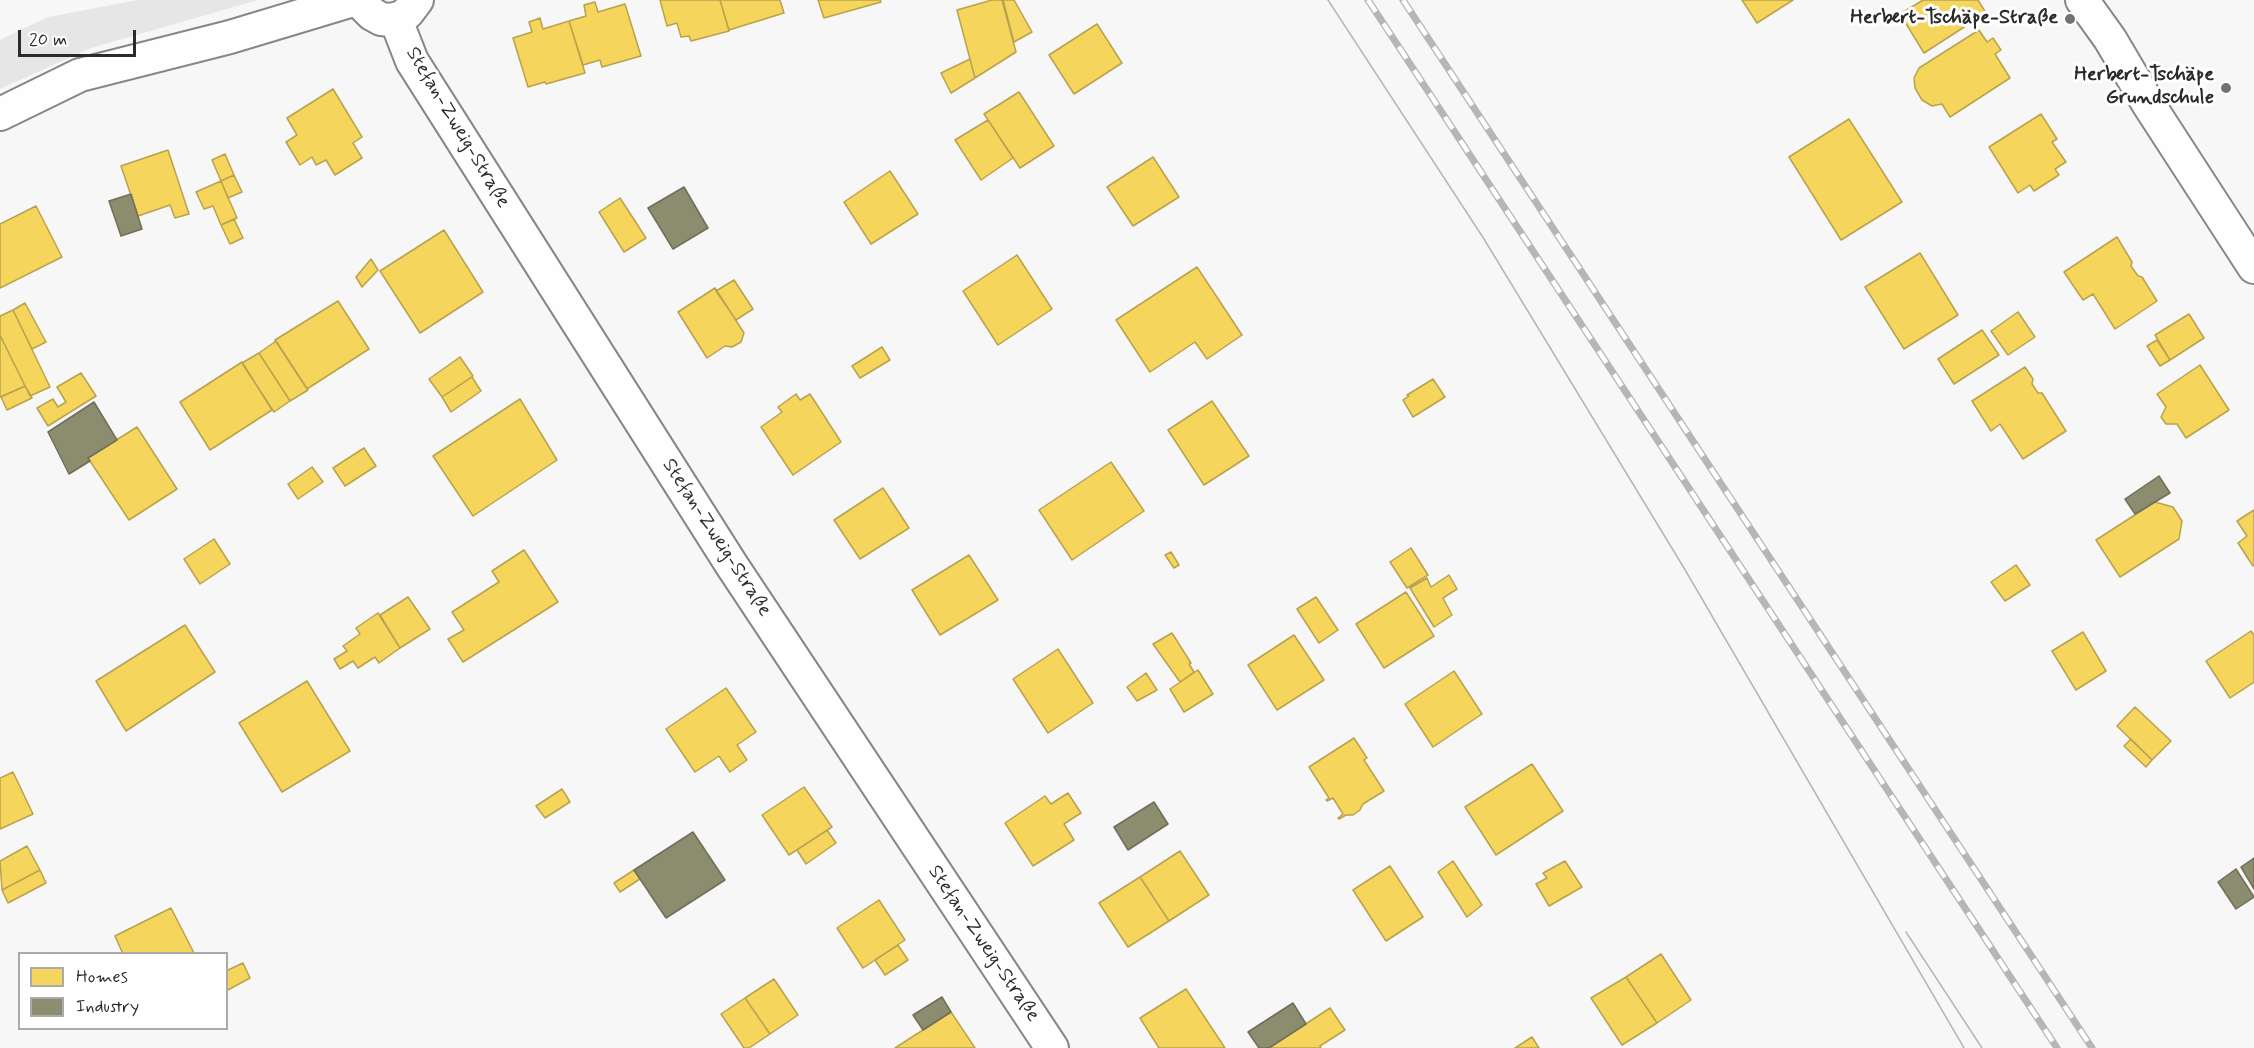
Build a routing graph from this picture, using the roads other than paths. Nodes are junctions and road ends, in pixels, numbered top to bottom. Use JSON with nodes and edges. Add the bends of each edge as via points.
{"nodes":[{"id":1,"x":353,"y":0,"type":"edge"},
{"id":2,"x":362,"y":0,"type":"edge"},
{"id":3,"x":2082,"y":0,"type":"edge"},
{"id":4,"x":406,"y":10,"type":"edge"},
{"id":5,"x":0,"y":114,"type":"edge"},
{"id":6,"x":2254,"y":267,"type":"edge"},
{"id":7,"x":1052,"y":1048,"type":"edge"}],
"edges":[{"from":1,"to":5,"type":"street","via":[[230,37],[80,75]]},
{"from":2,"to":4,"type":"street","via":[[381,19]]},
{"from":3,"to":6,"type":"street"},
{"from":4,"to":7,"type":"street","name":"Stefan-Zweig-Straße","via":[[412,61],[731,564]]}]}
